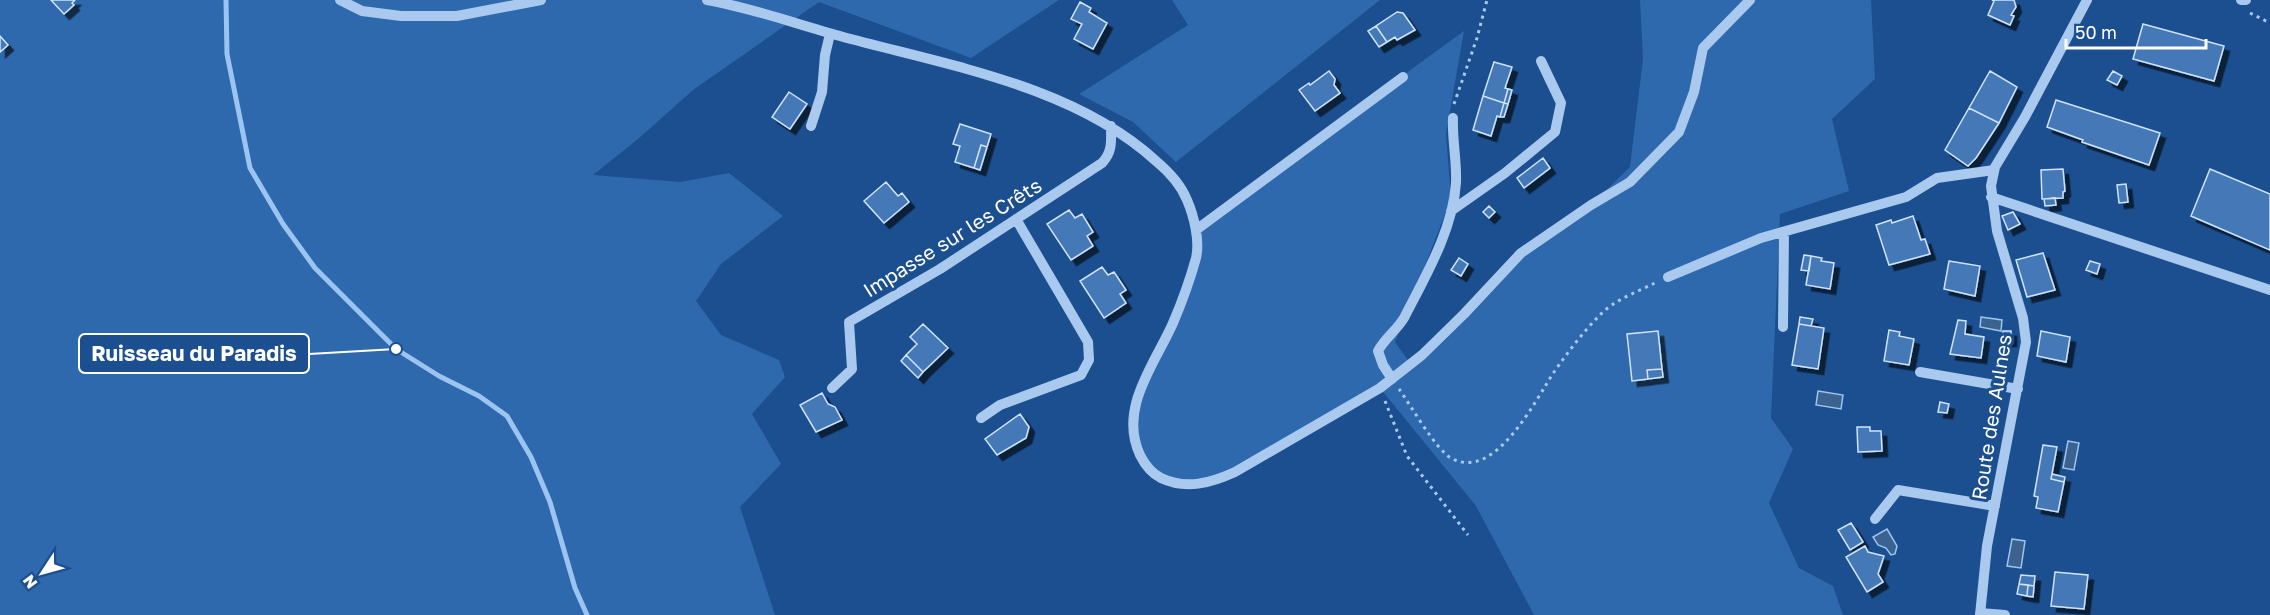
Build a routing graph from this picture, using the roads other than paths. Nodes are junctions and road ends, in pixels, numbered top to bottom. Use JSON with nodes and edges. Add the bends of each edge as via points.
{"nodes":[{"id":1,"x":340,"y":0,"type":"edge"},
{"id":2,"x":541,"y":0,"type":"edge"},
{"id":3,"x":707,"y":0,"type":"edge"},
{"id":4,"x":1750,"y":0,"type":"edge"},
{"id":5,"x":2087,"y":0,"type":"edge"},
{"id":6,"x":830,"y":34,"type":"junction"},
{"id":7,"x":1541,"y":62,"type":"dead end"},
{"id":8,"x":1403,"y":77,"type":"dead end"},
{"id":9,"x":1453,"y":118,"type":"road end"},
{"id":10,"x":811,"y":126,"type":"dead end"},
{"id":11,"x":1111,"y":126,"type":"junction"},
{"id":12,"x":1994,"y":170,"type":"junction"},
{"id":13,"x":1991,"y":197,"type":"junction"},
{"id":14,"x":1451,"y":212,"type":"junction"},
{"id":15,"x":1016,"y":219,"type":"junction"},
{"id":16,"x":1196,"y":230,"type":"junction"},
{"id":17,"x":1784,"y":232,"type":"junction"},
{"id":18,"x":1668,"y":277,"type":"road end"},
{"id":19,"x":2270,"y":290,"type":"edge"},
{"id":20,"x":1783,"y":327,"type":"dead end"},
{"id":21,"x":1920,"y":372,"type":"dead end"},
{"id":22,"x":1392,"y":379,"type":"junction"},
{"id":23,"x":832,"y":388,"type":"dead end"},
{"id":24,"x":2018,"y":389,"type":"junction"},
{"id":25,"x":981,"y":418,"type":"dead end"},
{"id":26,"x":1995,"y":506,"type":"junction"},
{"id":27,"x":1875,"y":519,"type":"dead end"},
{"id":28,"x":1980,"y":614,"type":"edge"},
{"id":29,"x":2005,"y":615,"type":"edge"}],
"edges":[{"from":1,"to":2,"type":"street","via":[[362,11],[457,16]]},
{"from":3,"to":6,"type":"street"},
{"from":4,"to":22,"type":"street","via":[[1703,48],[1694,92],[1679,132],[1630,182],[1521,253],[1464,314]]},
{"from":5,"to":12,"type":"street","name":"Route des Aulnes"},
{"from":6,"to":10,"type":"street","via":[[822,92]]},
{"from":6,"to":11,"type":"street","via":[[993,77],[1056,99]]},
{"from":7,"to":14,"type":"street","via":[[1561,103],[1555,132]]},
{"from":8,"to":16,"type":"street"},
{"from":9,"to":14,"type":"street","via":[[1456,183]]},
{"from":11,"to":15,"type":"street","name":"Impasse sur les Crêts","via":[[1109,156],[1102,163]]},
{"from":11,"to":16,"type":"street","via":[[1168,171],[1187,199]]},
{"from":12,"to":13,"type":"street","name":"Route des Aulnes"},
{"from":12,"to":17,"type":"street","via":[[1937,178],[1906,196]]},
{"from":13,"to":19,"type":"street"},
{"from":13,"to":24,"type":"street","name":"Route des Aulnes","via":[[2023,318],[2026,342]]},
{"from":14,"to":22,"type":"street","via":[[1404,318],[1378,351]]},
{"from":15,"to":23,"type":"street","name":"Impasse sur les Crêts","via":[[940,270],[849,322],[852,369]]},
{"from":15,"to":25,"type":"street","via":[[1088,342],[1089,360],[1081,375],[1000,405]]},
{"from":16,"to":22,"type":"street","via":[[1197,255],[1187,288],[1134,407],[1137,448],[1144,464],[1155,475],[1173,484],[1217,480]]},
{"from":17,"to":18,"type":"street"},
{"from":17,"to":20,"type":"street"},
{"from":21,"to":24,"type":"street"},
{"from":24,"to":26,"type":"street","name":"Route des Aulnes"},
{"from":26,"to":27,"type":"street","via":[[1898,490]]},
{"from":26,"to":28,"type":"street","name":"Route des Aulnes"},
{"from":28,"to":29,"type":"street"}]}
